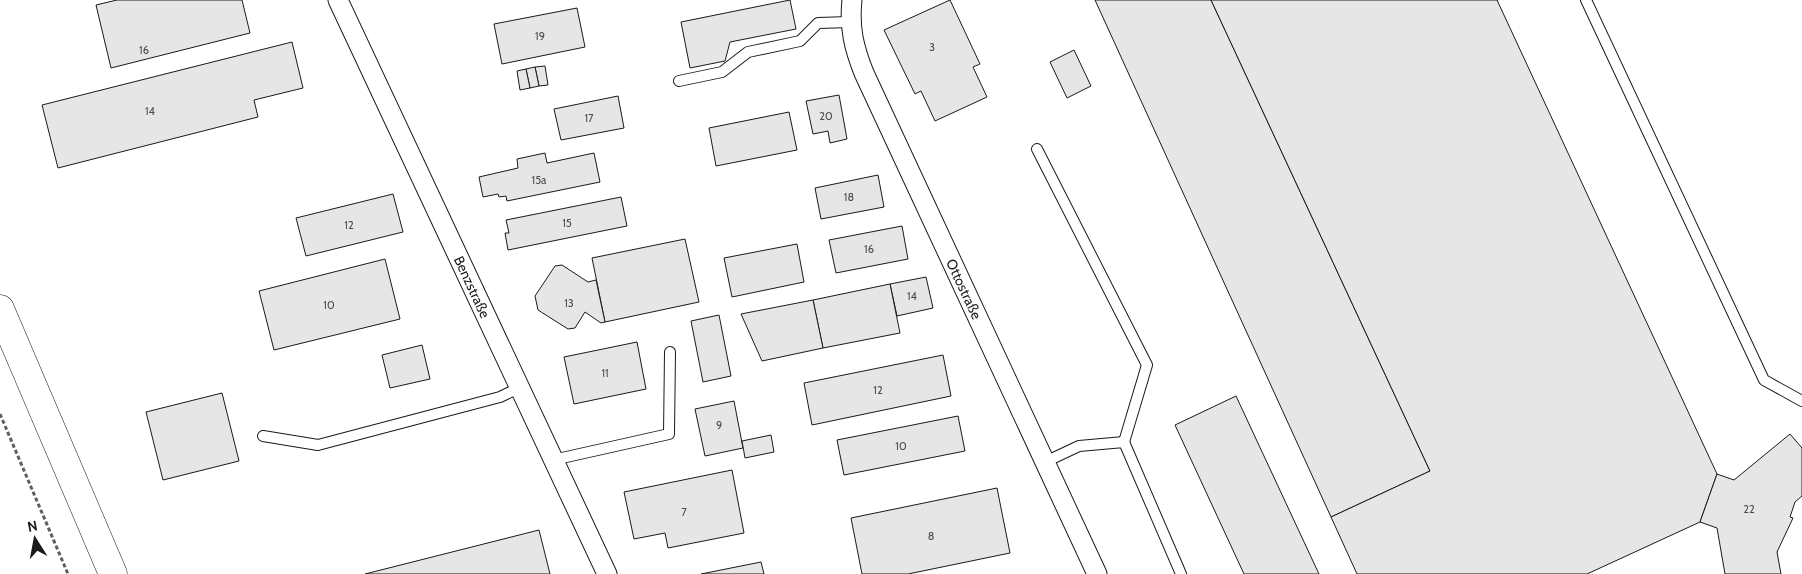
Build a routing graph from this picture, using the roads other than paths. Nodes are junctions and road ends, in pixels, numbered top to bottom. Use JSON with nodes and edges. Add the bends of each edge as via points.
{"nodes":[{"id":1,"x":338,"y":0,"type":"edge"},
{"id":2,"x":852,"y":0,"type":"edge"},
{"id":3,"x":1586,"y":0,"type":"edge"},
{"id":4,"x":850,"y":22,"type":"junction"},
{"id":5,"x":679,"y":81,"type":"dead end"},
{"id":6,"x":1037,"y":149,"type":"dead end"},
{"id":7,"x":0,"y":309,"type":"edge"},
{"id":8,"x":670,"y":352,"type":"dead end"},
{"id":9,"x":519,"y":388,"type":"junction"},
{"id":10,"x":1802,"y":401,"type":"edge"},
{"id":11,"x":263,"y":436,"type":"dead end"},
{"id":12,"x":1124,"y":442,"type":"junction"},
{"id":13,"x":553,"y":460,"type":"junction"},
{"id":14,"x":1045,"y":462,"type":"junction"},
{"id":15,"x":113,"y":574,"type":"edge"},
{"id":16,"x":607,"y":574,"type":"edge"},
{"id":17,"x":1097,"y":574,"type":"edge"},
{"id":18,"x":1181,"y":574,"type":"edge"}],
"edges":[{"from":1,"to":9,"type":"street","name":"Benzstraße"},
{"from":2,"to":4,"type":"street","name":"Ottostraße"},
{"from":3,"to":10,"type":"lane","via":[[1764,380]]},
{"from":4,"to":5,"type":"lane","via":[[818,23],[800,40],[748,52],[722,72]]},
{"from":4,"to":14,"type":"street","name":"Ottostraße","via":[[853,44],[864,73]]},
{"from":6,"to":12,"type":"lane","via":[[1147,365]]},
{"from":7,"to":15,"type":"main road"},
{"from":8,"to":13,"type":"lane","via":[[669,434]]},
{"from":9,"to":11,"type":"lane","via":[[500,397],[318,445]]},
{"from":9,"to":13,"type":"street","name":"Benzstraße"},
{"from":12,"to":14,"type":"lane","via":[[1080,446]]},
{"from":12,"to":18,"type":"lane"},
{"from":13,"to":16,"type":"street","name":"Benzstraße"},
{"from":14,"to":17,"type":"street","name":"Ottostraße"}]}
